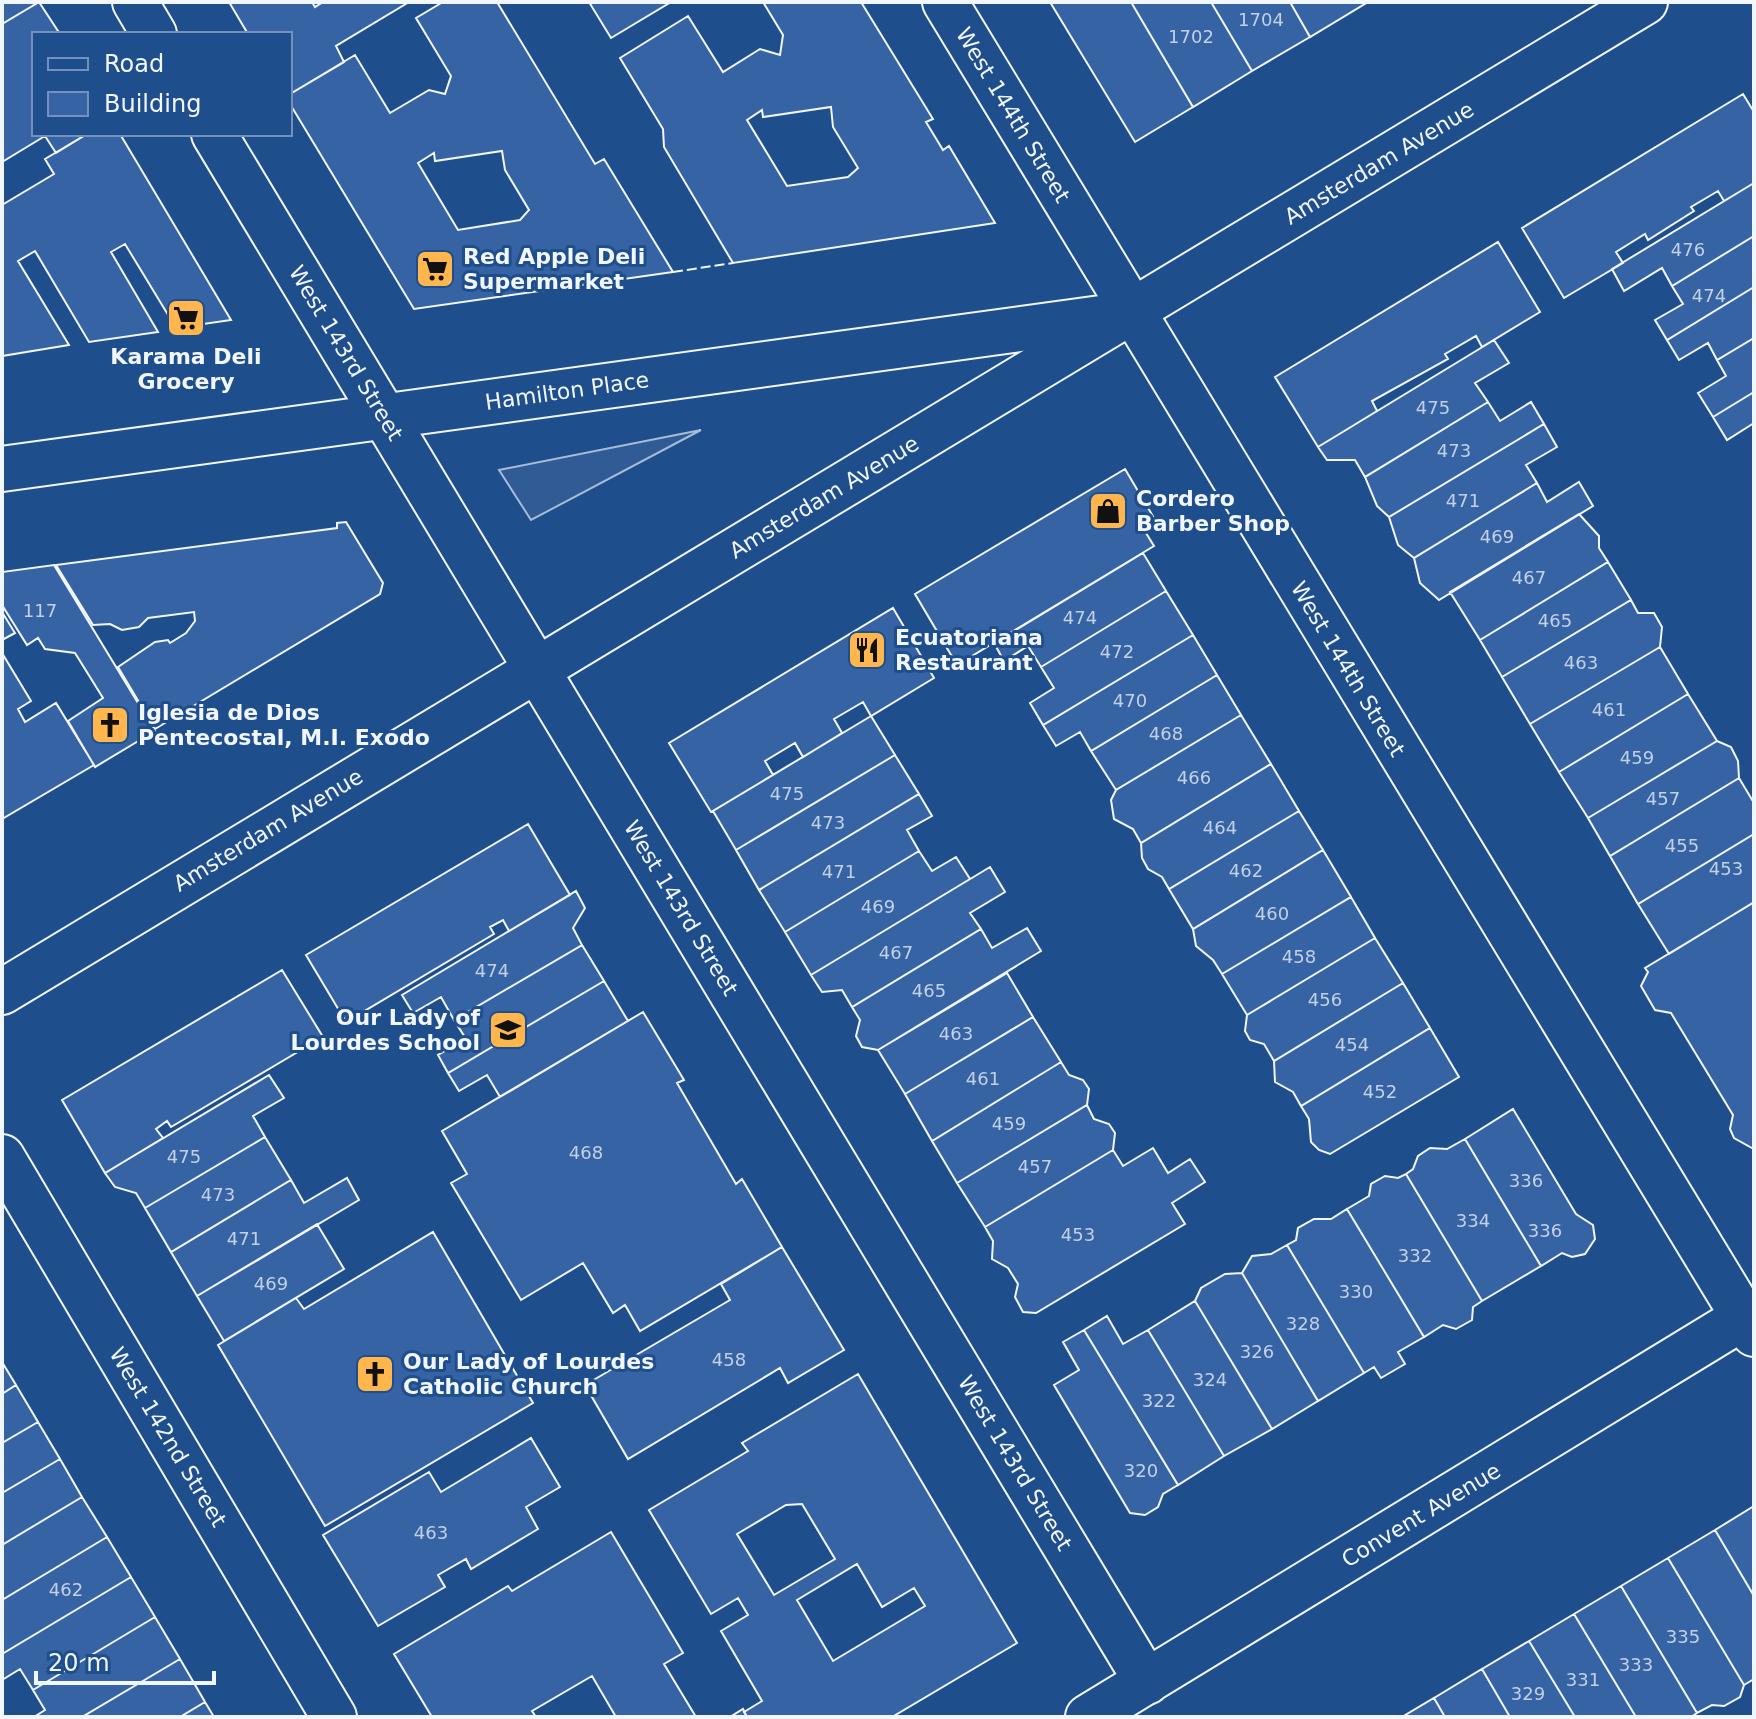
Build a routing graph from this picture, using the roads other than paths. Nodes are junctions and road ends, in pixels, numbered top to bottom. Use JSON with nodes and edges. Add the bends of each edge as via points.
{"nodes":[{"id":1,"x":135,"y":2,"type":"edge"},
{"id":2,"x":945,"y":2,"type":"edge"},
{"id":3,"x":1645,"y":2,"type":"edge"},
{"id":4,"x":153,"y":32,"type":"edge"},
{"id":5,"x":215,"y":136,"type":"edge"},
{"id":6,"x":1132,"y":314,"type":"junction"},
{"id":7,"x":385,"y":416,"type":"junction"},
{"id":8,"x":2,"y":469,"type":"edge"},
{"id":9,"x":536,"y":668,"type":"junction"},
{"id":10,"x":2,"y":992,"type":"edge"},
{"id":11,"x":2,"y":1157,"type":"edge"},
{"id":12,"x":1751,"y":1321,"type":"edge"},
{"id":13,"x":1147,"y":1682,"type":"junction"},
{"id":14,"x":334,"y":1717,"type":"edge"},
{"id":15,"x":1088,"y":1717,"type":"edge"}],
"edges":[{"from":1,"to":4,"type":"street"},
{"from":2,"to":6,"type":"street","name":"West 144th Street"},
{"from":3,"to":6,"type":"street","name":"Amsterdam Avenue"},
{"from":5,"to":7,"type":"street","name":"West 143rd Street"},
{"from":6,"to":7,"type":"street","name":"Hamilton Place"},
{"from":6,"to":9,"type":"street","name":"Amsterdam Avenue"},
{"from":6,"to":12,"type":"street","name":"West 144th Street"},
{"from":7,"to":8,"type":"street","name":"Hamilton Place"},
{"from":7,"to":9,"type":"street","name":"West 143rd Street"},
{"from":9,"to":10,"type":"street","name":"Amsterdam Avenue"},
{"from":9,"to":13,"type":"street","name":"West 143rd Street"},
{"from":11,"to":14,"type":"street","name":"West 142nd Street"},
{"from":12,"to":13,"type":"street","name":"Convent Avenue"},
{"from":13,"to":15,"type":"street","name":"Convent Avenue"}]}
